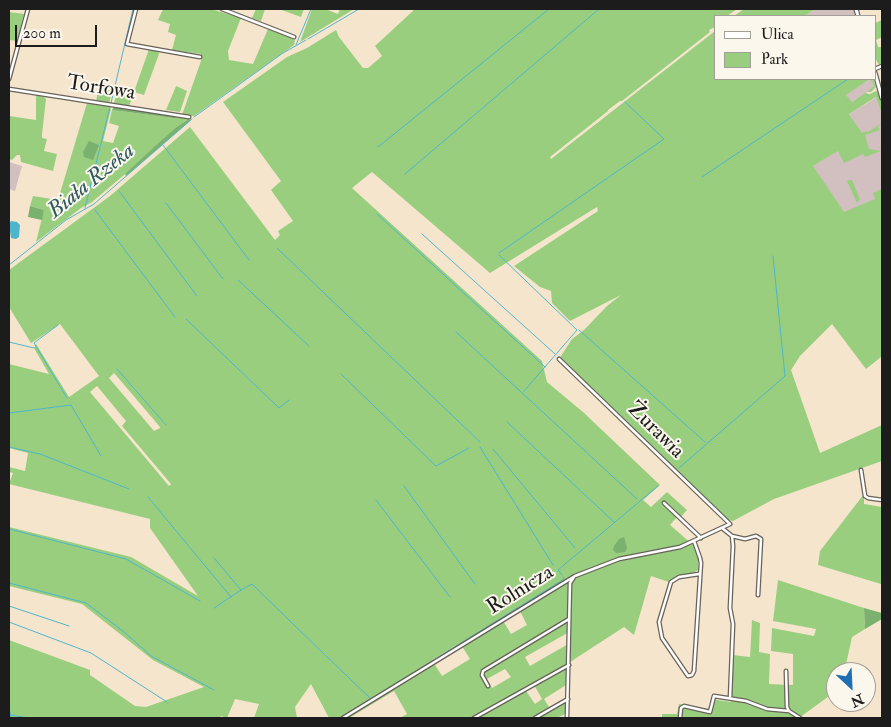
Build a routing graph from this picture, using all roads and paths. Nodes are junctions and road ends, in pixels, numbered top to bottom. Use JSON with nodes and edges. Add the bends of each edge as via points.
{"nodes":[{"id":1,"x":28,"y":9,"type":"edge"},
{"id":2,"x":136,"y":9,"type":"edge"},
{"id":3,"x":222,"y":9,"type":"edge"},
{"id":4,"x":294,"y":37,"type":"dead end"},
{"id":5,"x":200,"y":56,"type":"dead end"},
{"id":6,"x":876,"y":76,"type":"edge"},
{"id":7,"x":9,"y":78,"type":"edge"},
{"id":8,"x":9,"y":89,"type":"edge"},
{"id":9,"x":882,"y":96,"type":"edge"},
{"id":10,"x":189,"y":117,"type":"dead end"},
{"id":11,"x":559,"y":359,"type":"dead end"},
{"id":12,"x":861,"y":470,"type":"dead end"},
{"id":13,"x":882,"y":500,"type":"edge"},
{"id":14,"x":664,"y":503,"type":"dead end"},
{"id":15,"x":730,"y":524,"type":"joint"},
{"id":16,"x":722,"y":528,"type":"junction"},
{"id":17,"x":732,"y":536,"type":"junction"},
{"id":18,"x":701,"y":538,"type":"junction"},
{"id":19,"x":694,"y":541,"type":"junction"},
{"id":20,"x":699,"y":574,"type":"junction"},
{"id":21,"x":575,"y":576,"type":"junction"},
{"id":22,"x":758,"y":595,"type":"dead end"},
{"id":23,"x":569,"y":619,"type":"junction"},
{"id":24,"x":568,"y":664,"type":"junction"},
{"id":25,"x":786,"y":671,"type":"dead end"},
{"id":26,"x":488,"y":686,"type":"dead end"},
{"id":27,"x":730,"y":698,"type":"junction"},
{"id":28,"x":568,"y":699,"type":"junction"},
{"id":29,"x":789,"y":711,"type":"junction"},
{"id":30,"x":343,"y":718,"type":"edge"},
{"id":31,"x":474,"y":718,"type":"edge"},
{"id":32,"x":535,"y":718,"type":"edge"},
{"id":33,"x":567,"y":718,"type":"edge"},
{"id":34,"x":680,"y":718,"type":"edge"},
{"id":35,"x":800,"y":718,"type":"edge"}],
"edges":[{"from":1,"to":7,"type":"street"},
{"from":2,"to":5,"type":"street","via":[[127,44]]},
{"from":3,"to":4,"type":"street"},
{"from":6,"to":9,"type":"main road"},
{"from":8,"to":10,"type":"street","name":"Torfowa"},
{"from":11,"to":15,"type":"street","name":"Żurawia"},
{"from":12,"to":13,"type":"street","via":[[865,496]]},
{"from":14,"to":18,"type":"street"},
{"from":15,"to":16,"type":"street","name":"Rolnicza"},
{"from":16,"to":17,"type":"street"},
{"from":16,"to":18,"type":"street","name":"Rolnicza"},
{"from":17,"to":22,"type":"street","via":[[761,539]]},
{"from":17,"to":27,"type":"street"},
{"from":18,"to":19,"type":"street","name":"Rolnicza"},
{"from":19,"to":20,"type":"street","via":[[700,558]]},
{"from":19,"to":21,"type":"street","name":"Rolnicza","via":[[672,549],[619,559]]},
{"from":20,"to":20,"type":"street","via":[[694,672],[688,676],[662,638],[659,622],[671,582],[679,577]]},
{"from":21,"to":23,"type":"street","via":[[570,583]]},
{"from":21,"to":30,"type":"street","name":"Rolnicza"},
{"from":23,"to":24,"type":"street"},
{"from":23,"to":26,"type":"street","via":[[483,671]]},
{"from":24,"to":28,"type":"street"},
{"from":24,"to":31,"type":"street"},
{"from":25,"to":29,"type":"street"},
{"from":27,"to":29,"type":"street","via":[[767,709]]},
{"from":27,"to":34,"type":"street","via":[[714,696],[710,712],[684,706]]},
{"from":28,"to":32,"type":"street"},
{"from":28,"to":33,"type":"street"},
{"from":29,"to":35,"type":"street"}]}
